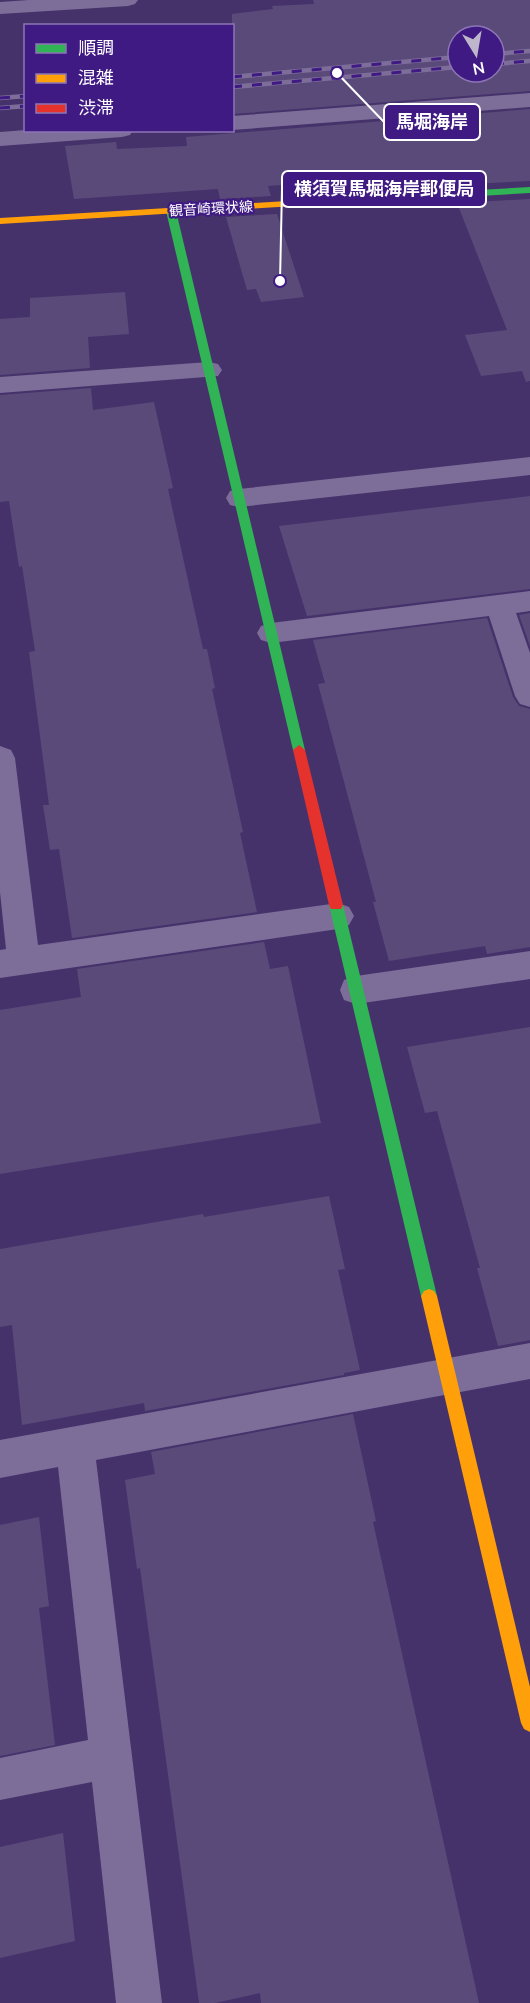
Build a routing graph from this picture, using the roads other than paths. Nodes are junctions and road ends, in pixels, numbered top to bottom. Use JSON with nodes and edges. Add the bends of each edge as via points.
{"nodes":[{"id":1,"x":128,"y":0,"type":"edge"},
{"id":2,"x":0,"y":8,"type":"edge"},
{"id":3,"x":530,"y":100,"type":"edge"},
{"id":4,"x":234,"y":123,"type":"edge"},
{"id":5,"x":95,"y":132,"type":"edge"},
{"id":6,"x":0,"y":139,"type":"edge"},
{"id":7,"x":530,"y":190,"type":"edge"},
{"id":8,"x":171,"y":211,"type":"junction"},
{"id":9,"x":0,"y":221,"type":"edge"},
{"id":10,"x":209,"y":370,"type":"junction"},
{"id":11,"x":0,"y":385,"type":"edge"},
{"id":12,"x":530,"y":466,"type":"edge"},
{"id":13,"x":239,"y":498,"type":"junction"},
{"id":14,"x":530,"y":601,"type":"edge"},
{"id":15,"x":499,"y":604,"type":"junction"},
{"id":16,"x":271,"y":633,"type":"junction"},
{"id":17,"x":530,"y":696,"type":"edge"},
{"id":18,"x":0,"y":758,"type":"edge"},
{"id":19,"x":338,"y":916,"type":"junction"},
{"id":20,"x":12,"y":963,"type":"edge"},
{"id":21,"x":530,"y":965,"type":"edge"},
{"id":22,"x":356,"y":990,"type":"junction"},
{"id":23,"x":530,"y":1361,"type":"edge"},
{"id":24,"x":447,"y":1375,"type":"junction"},
{"id":25,"x":75,"y":1446,"type":"junction"},
{"id":26,"x":0,"y":1459,"type":"edge"},
{"id":27,"x":530,"y":1723,"type":"edge"},
{"id":28,"x":111,"y":1757,"type":"junction"},
{"id":29,"x":0,"y":1779,"type":"edge"},
{"id":30,"x":139,"y":2003,"type":"edge"}],
"edges":[{"from":1,"to":2,"type":"street"},
{"from":3,"to":4,"type":"street"},
{"from":5,"to":6,"type":"street"},
{"from":7,"to":8,"type":"street","name":"観音崎環状線"},
{"from":8,"to":9,"type":"street","name":"観音崎環状線"},
{"from":8,"to":10,"type":"street"},
{"from":10,"to":11,"type":"street"},
{"from":10,"to":13,"type":"street"},
{"from":12,"to":13,"type":"street"},
{"from":13,"to":16,"type":"street"},
{"from":14,"to":15,"type":"street"},
{"from":15,"to":16,"type":"street"},
{"from":15,"to":17,"type":"street"},
{"from":16,"to":19,"type":"street"},
{"from":18,"to":20,"type":"street"},
{"from":19,"to":20,"type":"street"},
{"from":19,"to":22,"type":"street"},
{"from":21,"to":22,"type":"street"},
{"from":22,"to":24,"type":"street"},
{"from":23,"to":24,"type":"street"},
{"from":24,"to":25,"type":"street"},
{"from":24,"to":27,"type":"street"},
{"from":25,"to":26,"type":"street"},
{"from":25,"to":28,"type":"street"},
{"from":28,"to":29,"type":"street"},
{"from":28,"to":30,"type":"street"}]}
